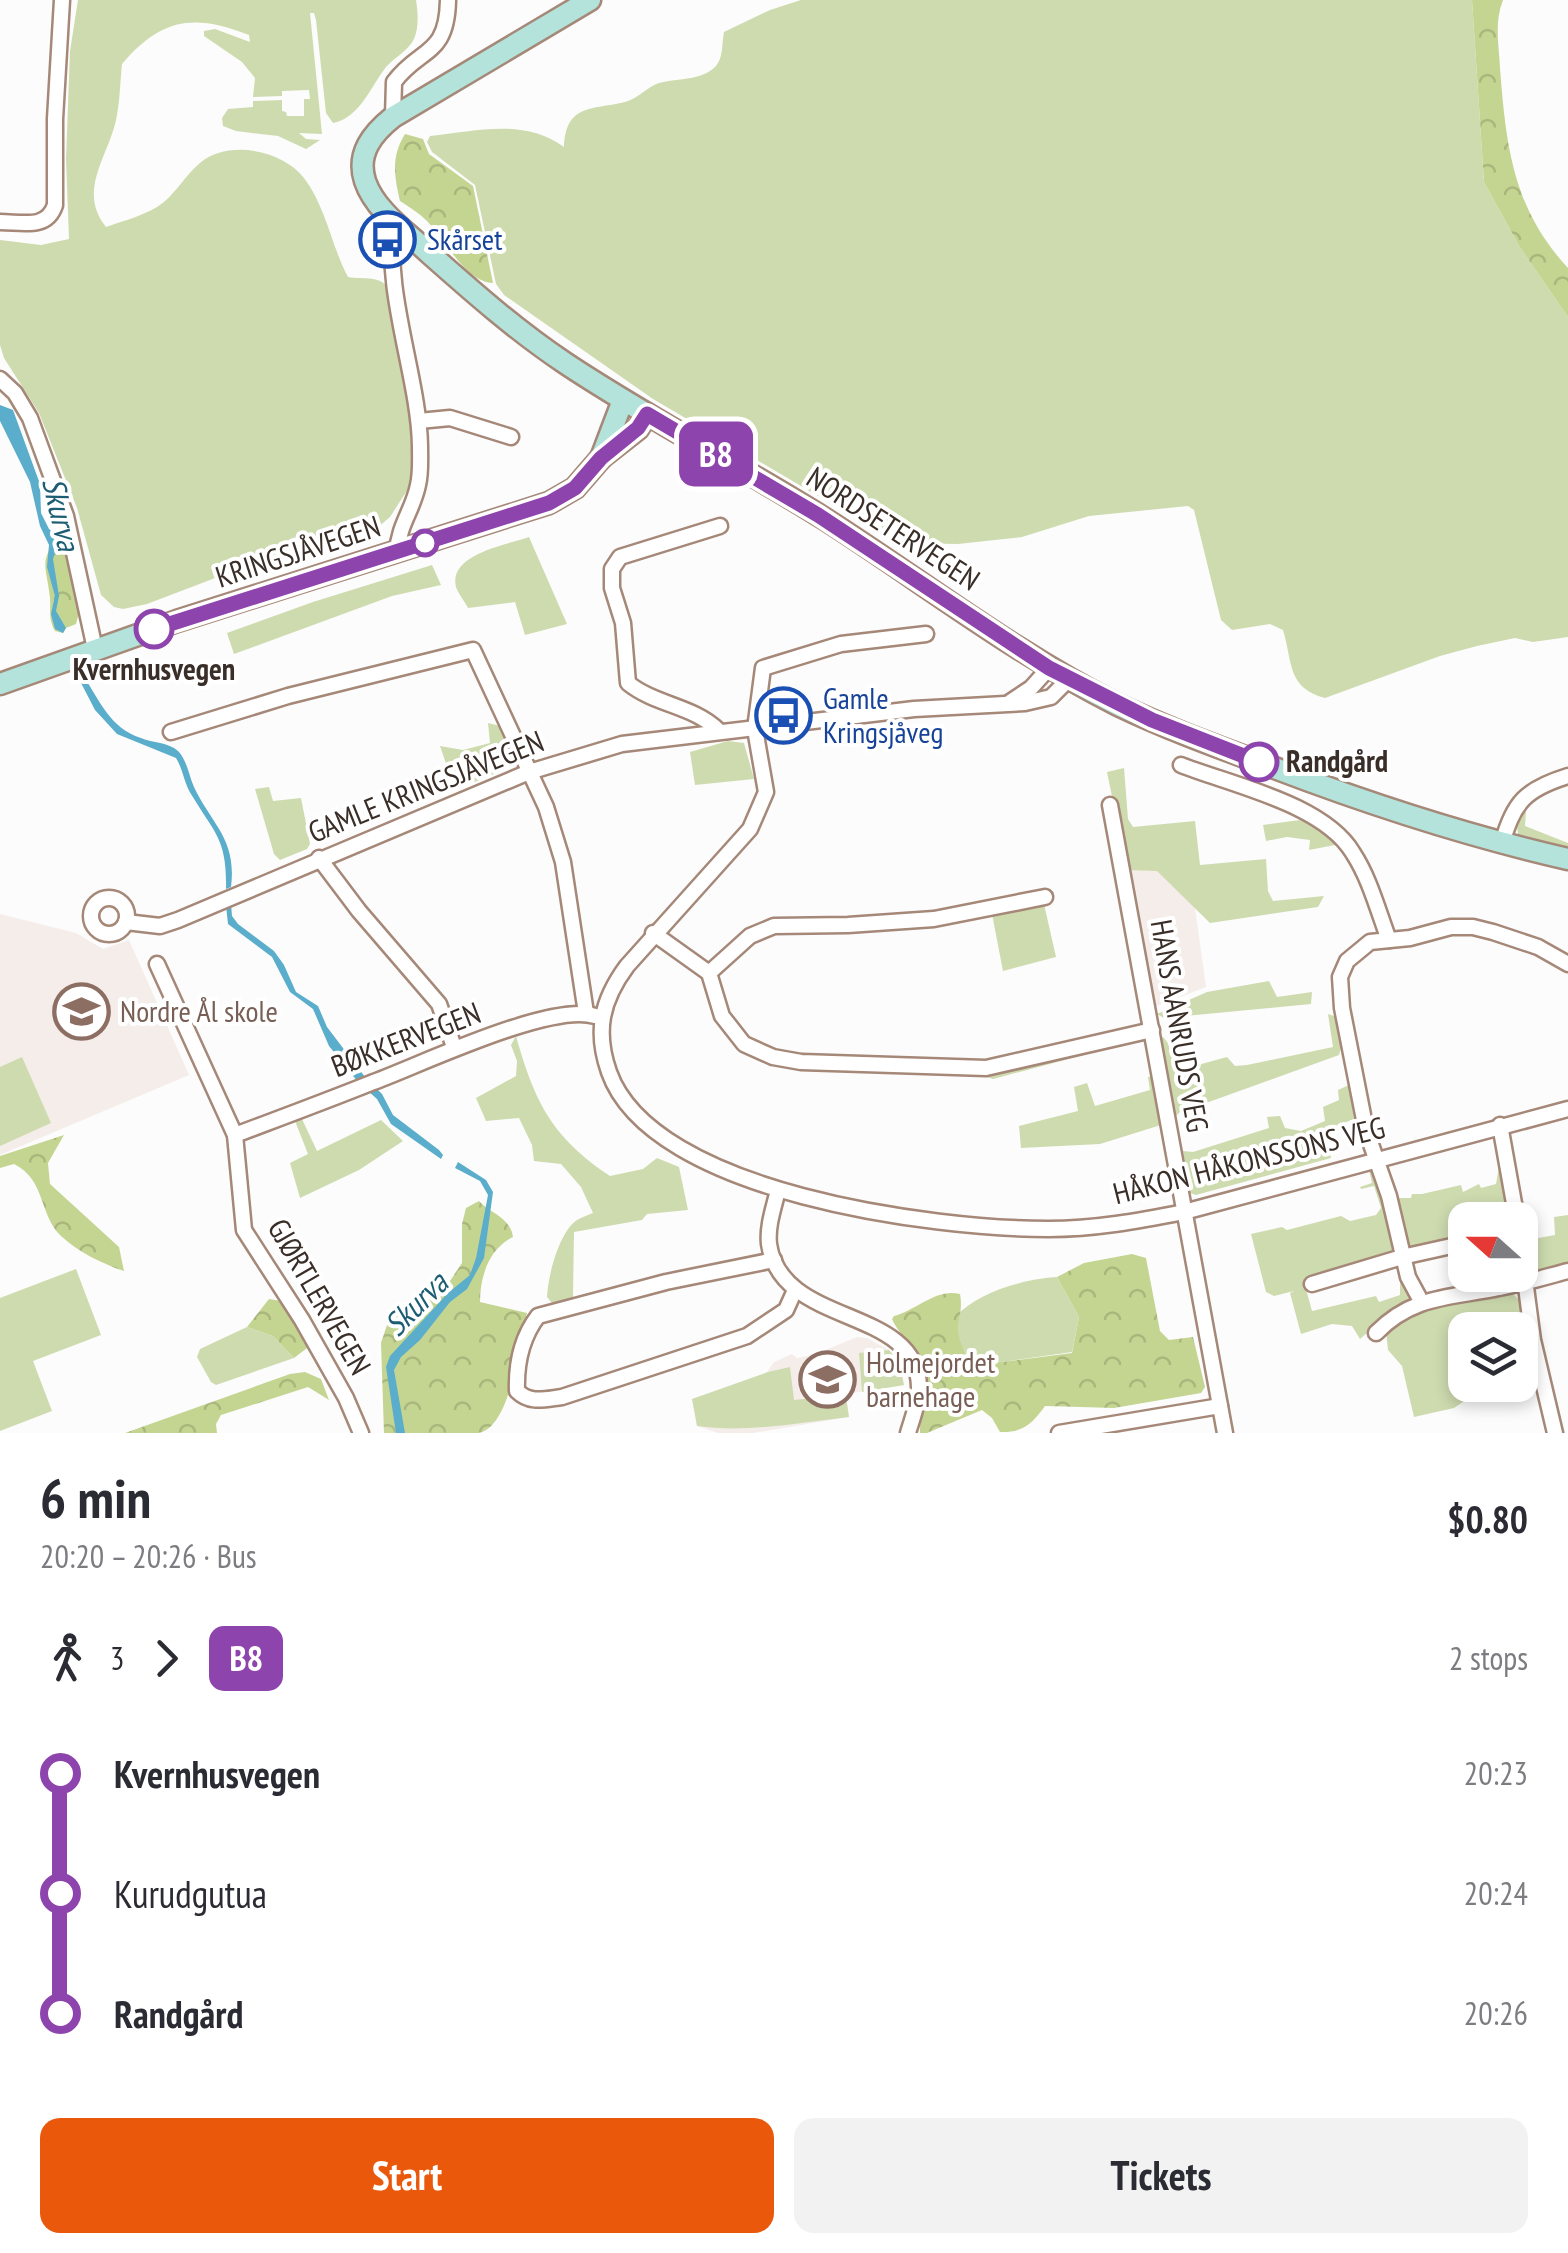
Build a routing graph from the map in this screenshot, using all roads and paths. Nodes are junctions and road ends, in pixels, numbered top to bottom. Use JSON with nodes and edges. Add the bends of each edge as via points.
{"nodes":[{"id":1,"x":62,"y":0,"type":"edge"},
{"id":2,"x":448,"y":0,"type":"edge"},
{"id":3,"x":590,"y":0,"type":"edge"},
{"id":4,"x":393,"y":117,"type":"junction"},
{"id":5,"x":0,"y":222,"type":"edge"},
{"id":6,"x":396,"y":222,"type":"junction"},
{"id":7,"x":0,"y":379,"type":"edge"},
{"id":8,"x":623,"y":400,"type":"junction"},
{"id":9,"x":647,"y":414,"type":"junction"},
{"id":10,"x":419,"y":421,"type":"junction"},
{"id":11,"x":510,"y":437,"type":"dead end"},
{"id":12,"x":601,"y":458,"type":"junction"},
{"id":13,"x":720,"y":526,"type":"dead end"},
{"id":14,"x":398,"y":552,"type":"junction"},
{"id":15,"x":926,"y":634,"type":"dead end"},
{"id":16,"x":95,"y":649,"type":"junction"},
{"id":17,"x":1049,"y":668,"type":"junction"},
{"id":18,"x":1069,"y":679,"type":"junction"},
{"id":19,"x":0,"y":684,"type":"edge"},
{"id":20,"x":1009,"y":703,"type":"junction"},
{"id":21,"x":755,"y":728,"type":"junction"},
{"id":22,"x":718,"y":730,"type":"junction"},
{"id":23,"x":171,"y":732,"type":"dead end"},
{"id":24,"x":1180,"y":765,"type":"dead end"},
{"id":25,"x":529,"y":772,"type":"junction"},
{"id":26,"x":1568,"y":776,"type":"edge"},
{"id":27,"x":1110,"y":805,"type":"dead end"},
{"id":28,"x":1502,"y":844,"type":"junction"},
{"id":29,"x":320,"y":858,"type":"junction"},
{"id":30,"x":1568,"y":860,"type":"edge"},
{"id":31,"x":1045,"y":897,"type":"dead end"},
{"id":32,"x":126,"y":922,"type":"dead end"},
{"id":33,"x":654,"y":934,"type":"junction"},
{"id":34,"x":1389,"y":940,"type":"junction"},
{"id":35,"x":157,"y":964,"type":"dead end"},
{"id":36,"x":1568,"y":964,"type":"edge"},
{"id":37,"x":709,"y":973,"type":"junction"},
{"id":38,"x":594,"y":1015,"type":"junction"},
{"id":39,"x":1152,"y":1030,"type":"junction"},
{"id":40,"x":454,"y":1047,"type":"junction"},
{"id":41,"x":1568,"y":1108,"type":"edge"},
{"id":42,"x":1500,"y":1125,"type":"junction"},
{"id":43,"x":235,"y":1136,"type":"junction"},
{"id":44,"x":1376,"y":1159,"type":"junction"},
{"id":45,"x":778,"y":1190,"type":"junction"},
{"id":46,"x":1514,"y":1202,"type":"edge"},
{"id":47,"x":1184,"y":1212,"type":"junction"},
{"id":48,"x":1448,"y":1247,"type":"edge"},
{"id":49,"x":1402,"y":1257,"type":"junction"},
{"id":50,"x":774,"y":1260,"type":"junction"},
{"id":51,"x":1568,"y":1272,"type":"edge"},
{"id":52,"x":1538,"y":1279,"type":"edge"},
{"id":53,"x":1312,"y":1284,"type":"dead end"},
{"id":54,"x":795,"y":1290,"type":"junction"},
{"id":55,"x":1470,"y":1292,"type":"edge"},
{"id":56,"x":1526,"y":1292,"type":"edge"},
{"id":57,"x":1421,"y":1301,"type":"junction"},
{"id":58,"x":1376,"y":1333,"type":"dead end"},
{"id":59,"x":1220,"y":1406,"type":"junction"},
{"id":60,"x":361,"y":1433,"type":"edge"},
{"id":61,"x":908,"y":1433,"type":"edge"},
{"id":62,"x":1059,"y":1433,"type":"edge"},
{"id":63,"x":1225,"y":1433,"type":"edge"},
{"id":64,"x":1555,"y":1433,"type":"edge"}],
"edges":[{"from":1,"to":5,"type":"street","via":[[52,216],[42,223]]},
{"from":2,"to":4,"type":"street","via":[[437,43],[394,82]]},
{"from":3,"to":4,"type":"main road","name":"NORDSETERVEGEN"},
{"from":4,"to":6,"type":"main road","name":"NORDSETERVEGEN","via":[[367,145],[364,174]]},
{"from":6,"to":8,"type":"main road","name":"NORDSETERVEGEN","via":[[514,326]]},
{"from":6,"to":10,"type":"street","via":[[395,279]]},
{"from":7,"to":16,"type":"street","via":[[30,418],[66,516]]},
{"from":8,"to":9,"type":"main road","name":"NORDSETERVEGEN"},
{"from":8,"to":12,"type":"main road","name":"KRINGSJÅVEGEN"},
{"from":9,"to":12,"type":"main road","name":"KRINGSJÅVEGEN"},
{"from":9,"to":17,"type":"main road","name":"NORDSETERVEGEN","via":[[818,515]]},
{"from":10,"to":11,"type":"street","via":[[450,418]]},
{"from":10,"to":14,"type":"street","via":[[418,488],[400,527]]},
{"from":12,"to":14,"type":"main road","name":"KRINGSJÅVEGEN","via":[[575,488],[549,503]]},
{"from":13,"to":22,"type":"street","via":[[632,551],[612,569],[628,684]]},
{"from":14,"to":16,"type":"main road","name":"KRINGSJÅVEGEN"},
{"from":15,"to":21,"type":"street","via":[[819,648],[763,668]]},
{"from":16,"to":19,"type":"main road","name":"KRINGSJÅVEGEN"},
{"from":17,"to":18,"type":"main road","name":"NORDSETERVEGEN"},
{"from":17,"to":20,"type":"street"},
{"from":18,"to":20,"type":"street","name":"GAMLE KRINGSJÅVEGEN","via":[[1051,697]]},
{"from":18,"to":28,"type":"main road","name":"NORDSETERVEGEN","via":[[1245,757]]},
{"from":20,"to":21,"type":"street","name":"GAMLE KRINGSJÅVEGEN"},
{"from":21,"to":22,"type":"street","name":"GAMLE KRINGSJÅVEGEN"},
{"from":21,"to":33,"type":"street","via":[[766,792],[758,814]]},
{"from":22,"to":25,"type":"street","name":"GAMLE KRINGSJÅVEGEN","via":[[622,744]]},
{"from":23,"to":25,"type":"street","name":"HÅKON HÅKONSSONS VEG","via":[[473,650]]},
{"from":24,"to":34,"type":"street","via":[[1332,827],[1352,850]]},
{"from":25,"to":29,"type":"street","name":"GAMLE KRINGSJÅVEGEN"},
{"from":25,"to":38,"type":"street","name":"HÅKON HÅKONSSONS VEG","via":[[563,862]]},
{"from":26,"to":28,"type":"street","via":[[1536,788],[1513,810]]},
{"from":27,"to":39,"type":"street","name":"HANS AANRUDS VEG"},
{"from":28,"to":30,"type":"main road","name":"NORDSETERVEGEN"},
{"from":29,"to":32,"type":"street","name":"GAMLE KRINGSJÅVEGEN","via":[[160,926]]},
{"from":29,"to":40,"type":"street","via":[[439,1004]]},
{"from":31,"to":37,"type":"street","via":[[934,919],[774,926],[750,936]]},
{"from":33,"to":37,"type":"street"},
{"from":33,"to":38,"type":"street"},
{"from":34,"to":36,"type":"street","via":[[1473,927]]},
{"from":34,"to":44,"type":"street","via":[[1358,950],[1340,977]]},
{"from":35,"to":43,"type":"street","name":"GJØRTLERVEGEN"},
{"from":37,"to":39,"type":"street","via":[[722,1016],[744,1044],[801,1062],[986,1068]]},
{"from":38,"to":40,"type":"street","name":"BØKKERVEGEN","via":[[544,1020]]},
{"from":38,"to":45,"type":"street","name":"HÅKON HÅKONSSONS VEG","via":[[613,1084],[644,1122],[686,1151]]},
{"from":39,"to":47,"type":"street","name":"HANS AANRUDS VEG"},
{"from":40,"to":43,"type":"street","name":"BØKKERVEGEN"},
{"from":41,"to":42,"type":"street","name":"HÅKON HÅKONSSONS VEG"},
{"from":42,"to":44,"type":"street","name":"HÅKON HÅKONSSONS VEG"},
{"from":42,"to":46,"type":"street"},
{"from":43,"to":60,"type":"street","name":"GJØRTLERVEGEN","via":[[244,1230],[302,1320]]},
{"from":44,"to":47,"type":"street","name":"HÅKON HÅKONSSONS VEG"},
{"from":44,"to":49,"type":"street"},
{"from":45,"to":47,"type":"street","name":"HÅKON HÅKONSSONS VEG","via":[[890,1214],[1040,1229]]},
{"from":45,"to":50,"type":"street","via":[[769,1230]]},
{"from":47,"to":59,"type":"street","name":"HANS AANRUDS VEG"},
{"from":48,"to":49,"type":"street"},
{"from":49,"to":53,"type":"street"},
{"from":49,"to":57,"type":"street"},
{"from":50,"to":54,"type":"street"},
{"from":50,"to":54,"type":"street","via":[[538,1316],[520,1352],[517,1391],[539,1400],[562,1396],[706,1351],[772,1322]]},
{"from":51,"to":52,"type":"street"},
{"from":54,"to":61,"type":"street","via":[[884,1333],[907,1352],[919,1387]]},
{"from":55,"to":57,"type":"street"},
{"from":56,"to":64,"type":"street"},
{"from":57,"to":58,"type":"street"},
{"from":59,"to":62,"type":"street"},
{"from":59,"to":63,"type":"street","name":"HANS AANRUDS VEG"}]}
